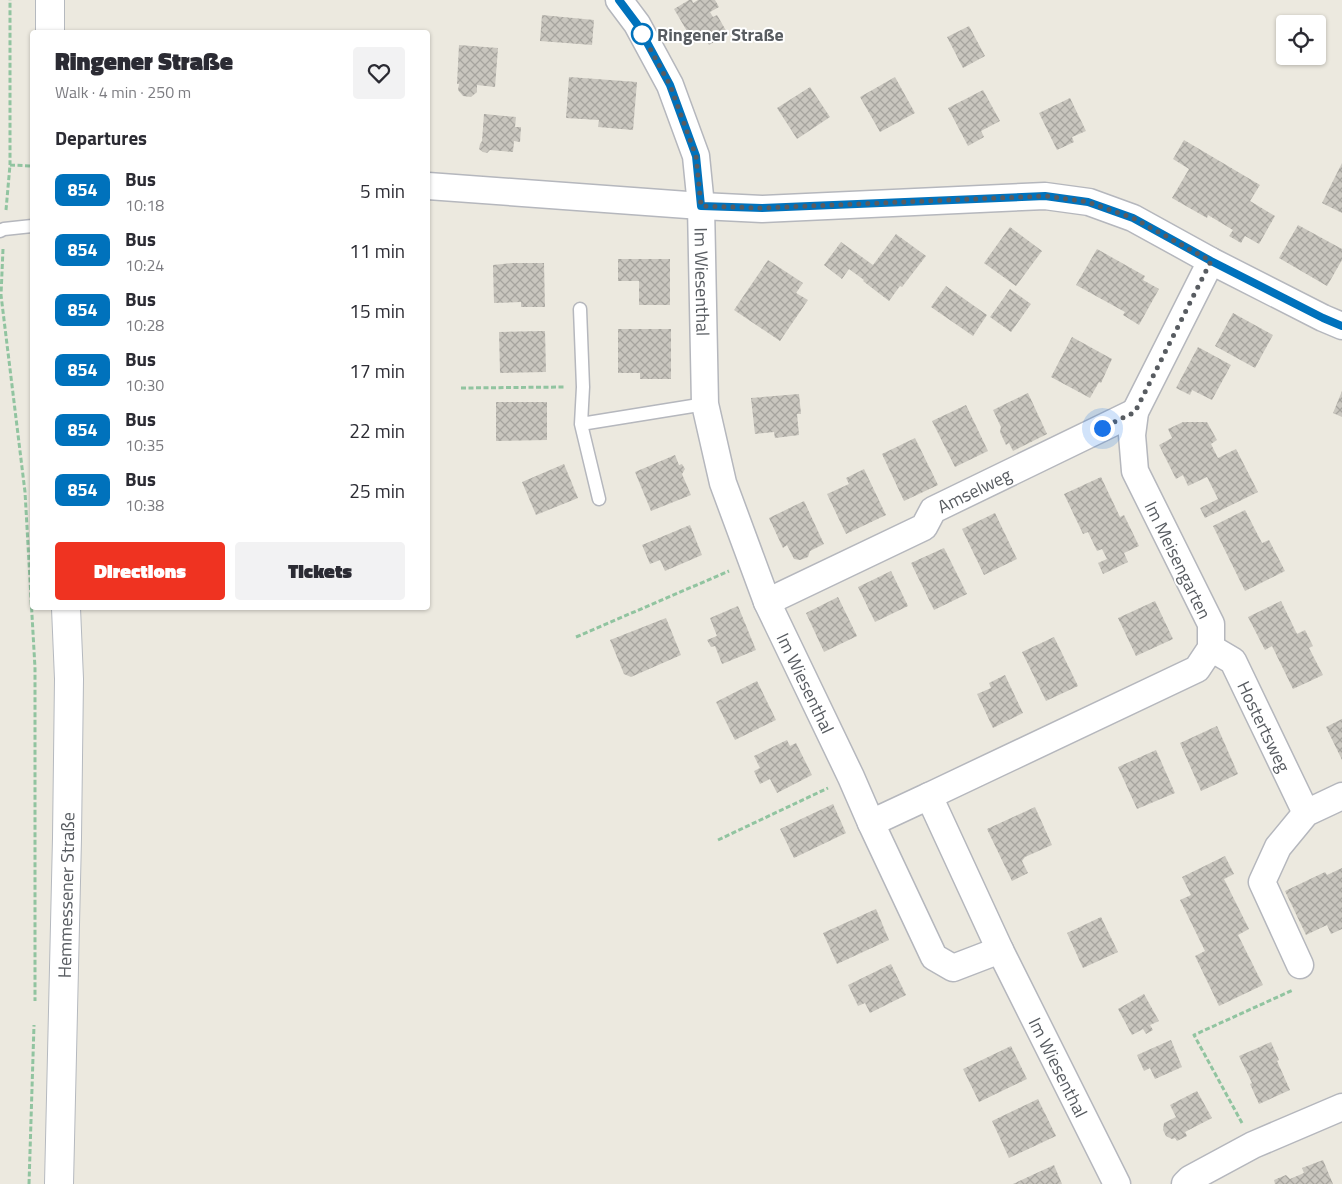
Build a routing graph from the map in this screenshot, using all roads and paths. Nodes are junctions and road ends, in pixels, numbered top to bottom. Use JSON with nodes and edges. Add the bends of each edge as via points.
{"nodes":[{"id":1,"x":10,"y":0,"type":"edge"},
{"id":2,"x":50,"y":0,"type":"edge"},
{"id":3,"x":619,"y":0,"type":"edge"},
{"id":4,"x":50,"y":30,"type":"edge"},
{"id":5,"x":10,"y":165,"type":"junction"},
{"id":6,"x":30,"y":166,"type":"edge"},
{"id":7,"x":430,"y":186,"type":"edge"},
{"id":8,"x":701,"y":206,"type":"junction"},
{"id":9,"x":30,"y":226,"type":"edge"},
{"id":10,"x":2,"y":230,"type":"edge"},
{"id":11,"x":1211,"y":261,"type":"junction"},
{"id":12,"x":580,"y":309,"type":"dead end"},
{"id":13,"x":1342,"y":326,"type":"edge"},
{"id":14,"x":583,"y":387,"type":"junction"},
{"id":15,"x":461,"y":388,"type":"dead end"},
{"id":16,"x":705,"y":404,"type":"junction"},
{"id":17,"x":1135,"y":412,"type":"junction"},
{"id":18,"x":582,"y":424,"type":"junction"},
{"id":19,"x":599,"y":499,"type":"dead end"},
{"id":20,"x":750,"y":562,"type":"junction"},
{"id":21,"x":30,"y":580,"type":"edge"},
{"id":22,"x":767,"y":602,"type":"junction"},
{"id":23,"x":32,"y":610,"type":"edge"},
{"id":24,"x":66,"y":610,"type":"edge"},
{"id":25,"x":576,"y":637,"type":"dead end"},
{"id":26,"x":1211,"y":648,"type":"junction"},
{"id":27,"x":851,"y":777,"type":"junction"},
{"id":28,"x":929,"y":796,"type":"junction"},
{"id":29,"x":1342,"y":796,"type":"edge"},
{"id":30,"x":1306,"y":813,"type":"junction"},
{"id":31,"x":871,"y":823,"type":"junction"},
{"id":32,"x":718,"y":840,"type":"dead end"},
{"id":33,"x":1000,"y":950,"type":"junction"},
{"id":34,"x":1300,"y":965,"type":"joint"},
{"id":35,"x":35,"y":1007,"type":"dead end"},
{"id":36,"x":34,"y":1017,"type":"dead end"},
{"id":37,"x":1342,"y":1107,"type":"edge"},
{"id":38,"x":1253,"y":1145,"type":"junction"},
{"id":39,"x":29,"y":1184,"type":"edge"},
{"id":40,"x":59,"y":1184,"type":"edge"},
{"id":41,"x":1117,"y":1184,"type":"edge"},
{"id":42,"x":1185,"y":1184,"type":"edge"}],
"edges":[{"from":1,"to":5,"type":"path"},
{"from":2,"to":4,"type":"main road"},
{"from":3,"to":8,"type":"street","name":"Im Wiesenthal","via":[[637,24],[670,85],[696,156]]},
{"from":5,"to":6,"type":"path"},
{"from":5,"to":10,"type":"path"},
{"from":7,"to":8,"type":"street"},
{"from":8,"to":11,"type":"street","via":[[762,208],[1045,196],[1088,202],[1133,218]]},
{"from":8,"to":16,"type":"street","name":"Im Wiesenthal"},
{"from":9,"to":10,"type":"lane"},
{"from":10,"to":21,"type":"path","via":[[1,295],[25,492]]},
{"from":11,"to":13,"type":"street"},
{"from":11,"to":17,"type":"street","name":"Im Meisengarten"},
{"from":12,"to":14,"type":"lane"},
{"from":14,"to":15,"type":"path"},
{"from":14,"to":18,"type":"lane"},
{"from":16,"to":18,"type":"lane"},
{"from":16,"to":20,"type":"street","name":"Im Wiesenthal","via":[[723,483]]},
{"from":17,"to":22,"type":"street","name":"Amselweg","via":[[933,510],[924,527]]},
{"from":17,"to":26,"type":"street","name":"Im Meisengarten","via":[[1132,436],[1135,471],[1210,624]]},
{"from":18,"to":19,"type":"lane"},
{"from":20,"to":22,"type":"street","name":"Im Wiesenthal"},
{"from":20,"to":25,"type":"path"},
{"from":22,"to":27,"type":"street","name":"Im Wiesenthal"},
{"from":23,"to":35,"type":"path","via":[[35,668]]},
{"from":24,"to":40,"type":"main road","name":"Hemmessener Straße","via":[[68,779]]},
{"from":26,"to":28,"type":"street","via":[[1197,669]]},
{"from":26,"to":30,"type":"street","name":"Hostertsweg","via":[[1233,661]]},
{"from":27,"to":31,"type":"street","name":"Im Wiesenthal"},
{"from":27,"to":32,"type":"path"},
{"from":28,"to":31,"type":"street"},
{"from":28,"to":33,"type":"street","name":"Im Wiesenthal"},
{"from":29,"to":30,"type":"street"},
{"from":30,"to":34,"type":"street","via":[[1278,847],[1262,882]]},
{"from":31,"to":33,"type":"street","name":"Im Wiesenthal","via":[[934,957],[953,968]]},
{"from":33,"to":41,"type":"street","name":"Im Wiesenthal"},
{"from":34,"to":38,"type":"path","via":[[1293,990],[1194,1035]]},
{"from":36,"to":39,"type":"path"},
{"from":37,"to":38,"type":"street"},
{"from":38,"to":42,"type":"street"}]}
